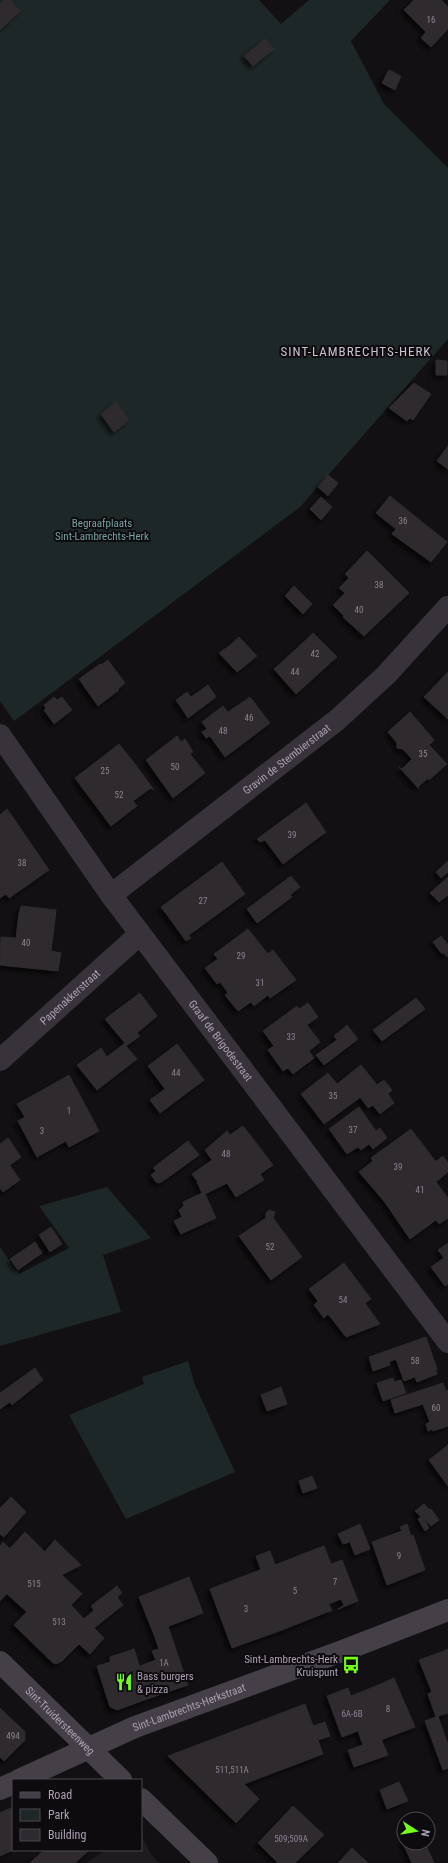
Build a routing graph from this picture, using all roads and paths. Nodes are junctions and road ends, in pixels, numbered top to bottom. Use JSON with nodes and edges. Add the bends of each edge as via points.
{"nodes":[{"id":1,"x":448,"y":607,"type":"edge"},
{"id":2,"x":0,"y":734,"type":"edge"},
{"id":3,"x":111,"y":894,"type":"junction"},
{"id":4,"x":140,"y":934,"type":"junction"},
{"id":5,"x":0,"y":1060,"type":"edge"},
{"id":6,"x":448,"y":1342,"type":"edge"},
{"id":7,"x":448,"y":1610,"type":"edge"},
{"id":8,"x":0,"y":1662,"type":"edge"},
{"id":9,"x":87,"y":1748,"type":"junction"},
{"id":10,"x":20,"y":1779,"type":"edge"},
{"id":11,"x":120,"y":1779,"type":"edge"},
{"id":12,"x":12,"y":1783,"type":"edge"},
{"id":13,"x":0,"y":1789,"type":"edge"},
{"id":14,"x":142,"y":1800,"type":"edge"},
{"id":15,"x":207,"y":1863,"type":"edge"}],
"edges":[{"from":1,"to":3,"type":"street","name":"Gravin de Stembierstraat","via":[[386,675],[337,720]]},
{"from":2,"to":3,"type":"street","name":"Graaf de Brigodestraat"},
{"from":3,"to":4,"type":"street","name":"Graaf de Brigodestraat"},
{"from":4,"to":5,"type":"street","name":"Papenakkerstraat"},
{"from":4,"to":6,"type":"street","name":"Graaf de Brigodestraat"},
{"from":7,"to":9,"type":"street","name":"Sint-Lambrechts-Herkstraat","via":[[135,1727]]},
{"from":8,"to":9,"type":"street","name":"Sint-Truidersteenweg"},
{"from":9,"to":10,"type":"street","name":"Sint-Lambrechts-Herkstraat"},
{"from":9,"to":11,"type":"street","name":"Sint-Truidersteenweg"},
{"from":12,"to":13,"type":"street"},
{"from":14,"to":15,"type":"street"}]}
